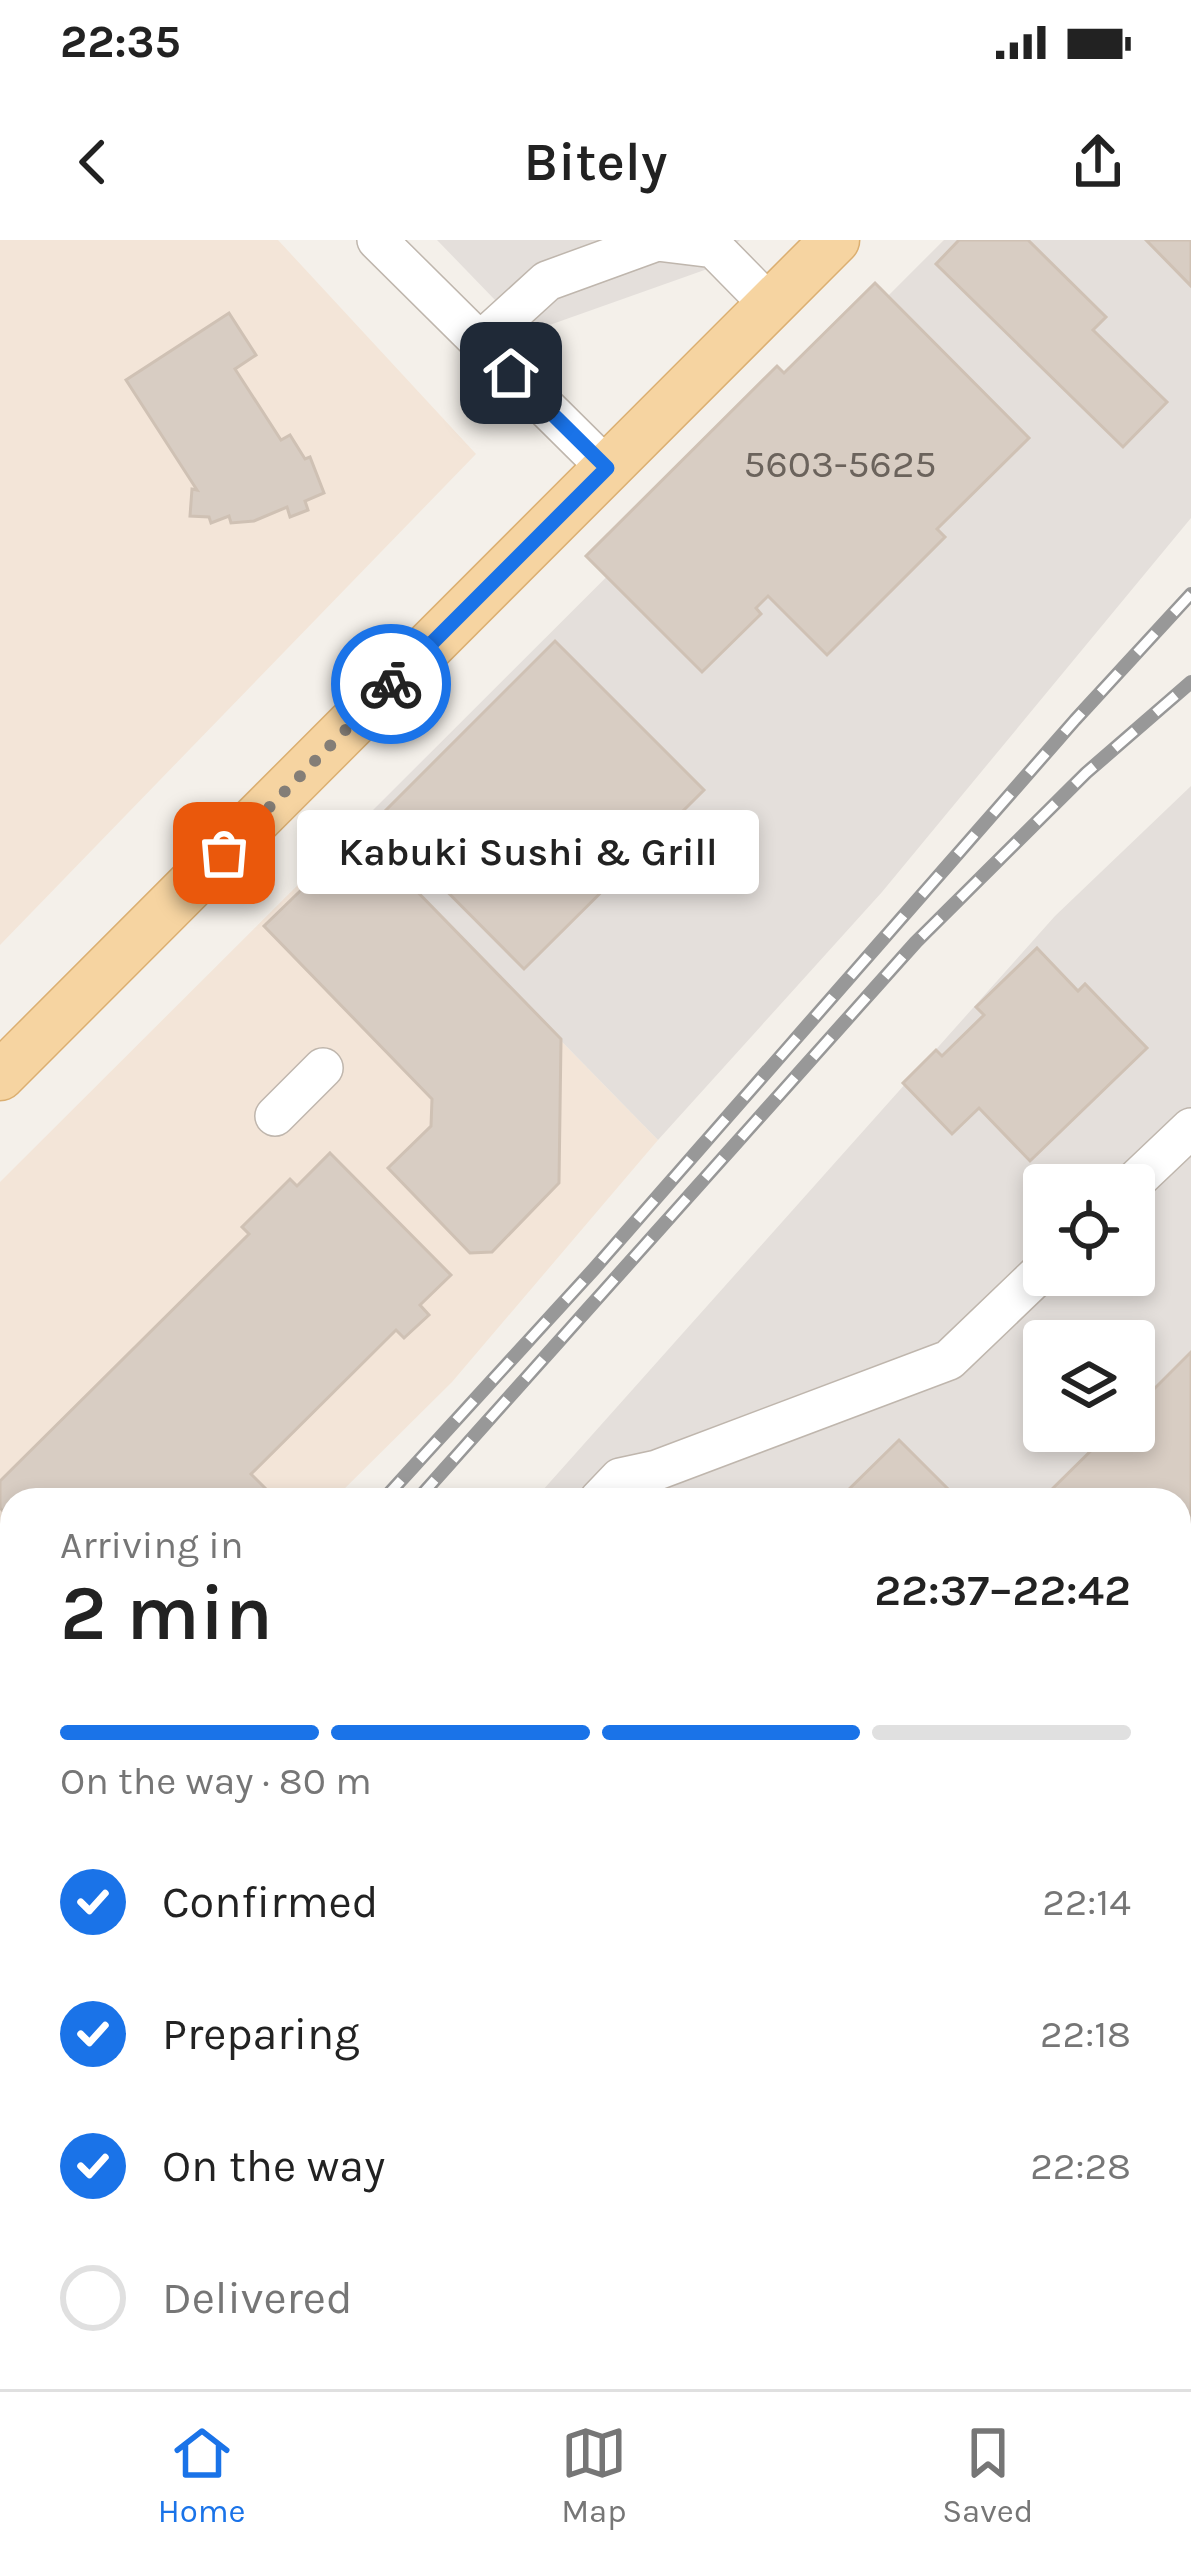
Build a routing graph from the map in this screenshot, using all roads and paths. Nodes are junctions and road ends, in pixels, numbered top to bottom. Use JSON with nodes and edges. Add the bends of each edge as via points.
{"nodes":[{"id":1,"x":377,"y":240,"type":"edge"},
{"id":2,"x":835,"y":240,"type":"edge"},
{"id":3,"x":770,"y":305,"type":"junction"},
{"id":4,"x":480,"y":342,"type":"junction"},
{"id":5,"x":607,"y":468,"type":"junction"},
{"id":6,"x":323,"y":1067,"type":"dead end"},
{"id":7,"x":0,"y":1076,"type":"edge"},
{"id":8,"x":275,"y":1116,"type":"dead end"},
{"id":9,"x":1191,"y":1127,"type":"edge"},
{"id":10,"x":1153,"y":1164,"type":"edge"},
{"id":11,"x":1023,"y":1289,"type":"edge"},
{"id":12,"x":653,"y":1485,"type":"edge"},
{"id":13,"x":610,"y":1488,"type":"edge"}],
"edges":[{"from":1,"to":4,"type":"street"},
{"from":2,"to":3,"type":"main road"},
{"from":3,"to":4,"type":"street","via":[[714,248],[657,241],[547,281]]},
{"from":3,"to":5,"type":"main road"},
{"from":4,"to":5,"type":"street"},
{"from":5,"to":7,"type":"main road"},
{"from":6,"to":8,"type":"street"},
{"from":9,"to":10,"type":"street"},
{"from":11,"to":12,"type":"street","via":[[949,1360]]},
{"from":12,"to":13,"type":"street","via":[[620,1478]]}]}
